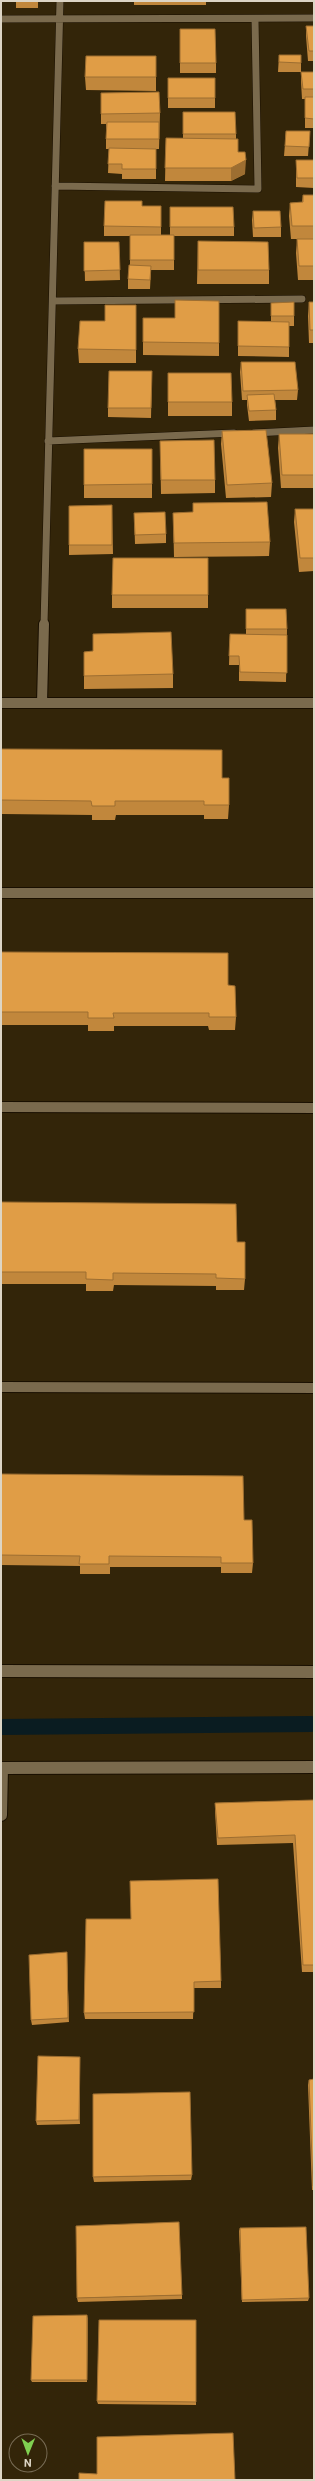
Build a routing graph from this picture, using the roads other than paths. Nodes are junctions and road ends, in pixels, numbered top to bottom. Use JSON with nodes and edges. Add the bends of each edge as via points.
{"nodes":[{"id":1,"x":60,"y":1,"type":"edge"},
{"id":2,"x":314,"y":18,"type":"edge"},
{"id":3,"x":1,"y":19,"type":"edge"},
{"id":4,"x":59,"y":19,"type":"junction"},
{"id":5,"x":256,"y":19,"type":"junction"},
{"id":6,"x":55,"y":186,"type":"junction"},
{"id":7,"x":302,"y":299,"type":"dead end"},
{"id":8,"x":52,"y":301,"type":"junction"},
{"id":9,"x":314,"y":430,"type":"edge"},
{"id":10,"x":48,"y":441,"type":"junction"},
{"id":11,"x":1,"y":703,"type":"edge"},
{"id":12,"x":42,"y":703,"type":"junction"},
{"id":13,"x":314,"y":704,"type":"edge"},
{"id":14,"x":1,"y":893,"type":"edge"},
{"id":15,"x":314,"y":893,"type":"edge"},
{"id":16,"x":1,"y":1107,"type":"edge"},
{"id":17,"x":314,"y":1108,"type":"edge"},
{"id":18,"x":1,"y":1387,"type":"edge"},
{"id":19,"x":314,"y":1388,"type":"edge"},
{"id":20,"x":1,"y":1672,"type":"edge"},
{"id":21,"x":314,"y":1672,"type":"edge"},
{"id":22,"x":314,"y":1767,"type":"edge"},
{"id":23,"x":2,"y":1768,"type":"edge"},
{"id":24,"x":1,"y":1815,"type":"edge"}],
"edges":[{"from":1,"to":4,"type":"street"},
{"from":2,"to":5,"type":"street"},
{"from":3,"to":4,"type":"street"},
{"from":4,"to":5,"type":"street"},
{"from":4,"to":6,"type":"street"},
{"from":5,"to":6,"type":"street","via":[[258,189]]},
{"from":6,"to":8,"type":"street"},
{"from":7,"to":8,"type":"street"},
{"from":8,"to":10,"type":"street"},
{"from":9,"to":10,"type":"street"},
{"from":10,"to":12,"type":"street"},
{"from":11,"to":12,"type":"street"},
{"from":12,"to":13,"type":"street"},
{"from":14,"to":15,"type":"street"},
{"from":16,"to":17,"type":"street"},
{"from":18,"to":19,"type":"street"},
{"from":20,"to":21,"type":"street"},
{"from":22,"to":23,"type":"street"},
{"from":23,"to":24,"type":"street"}]}
